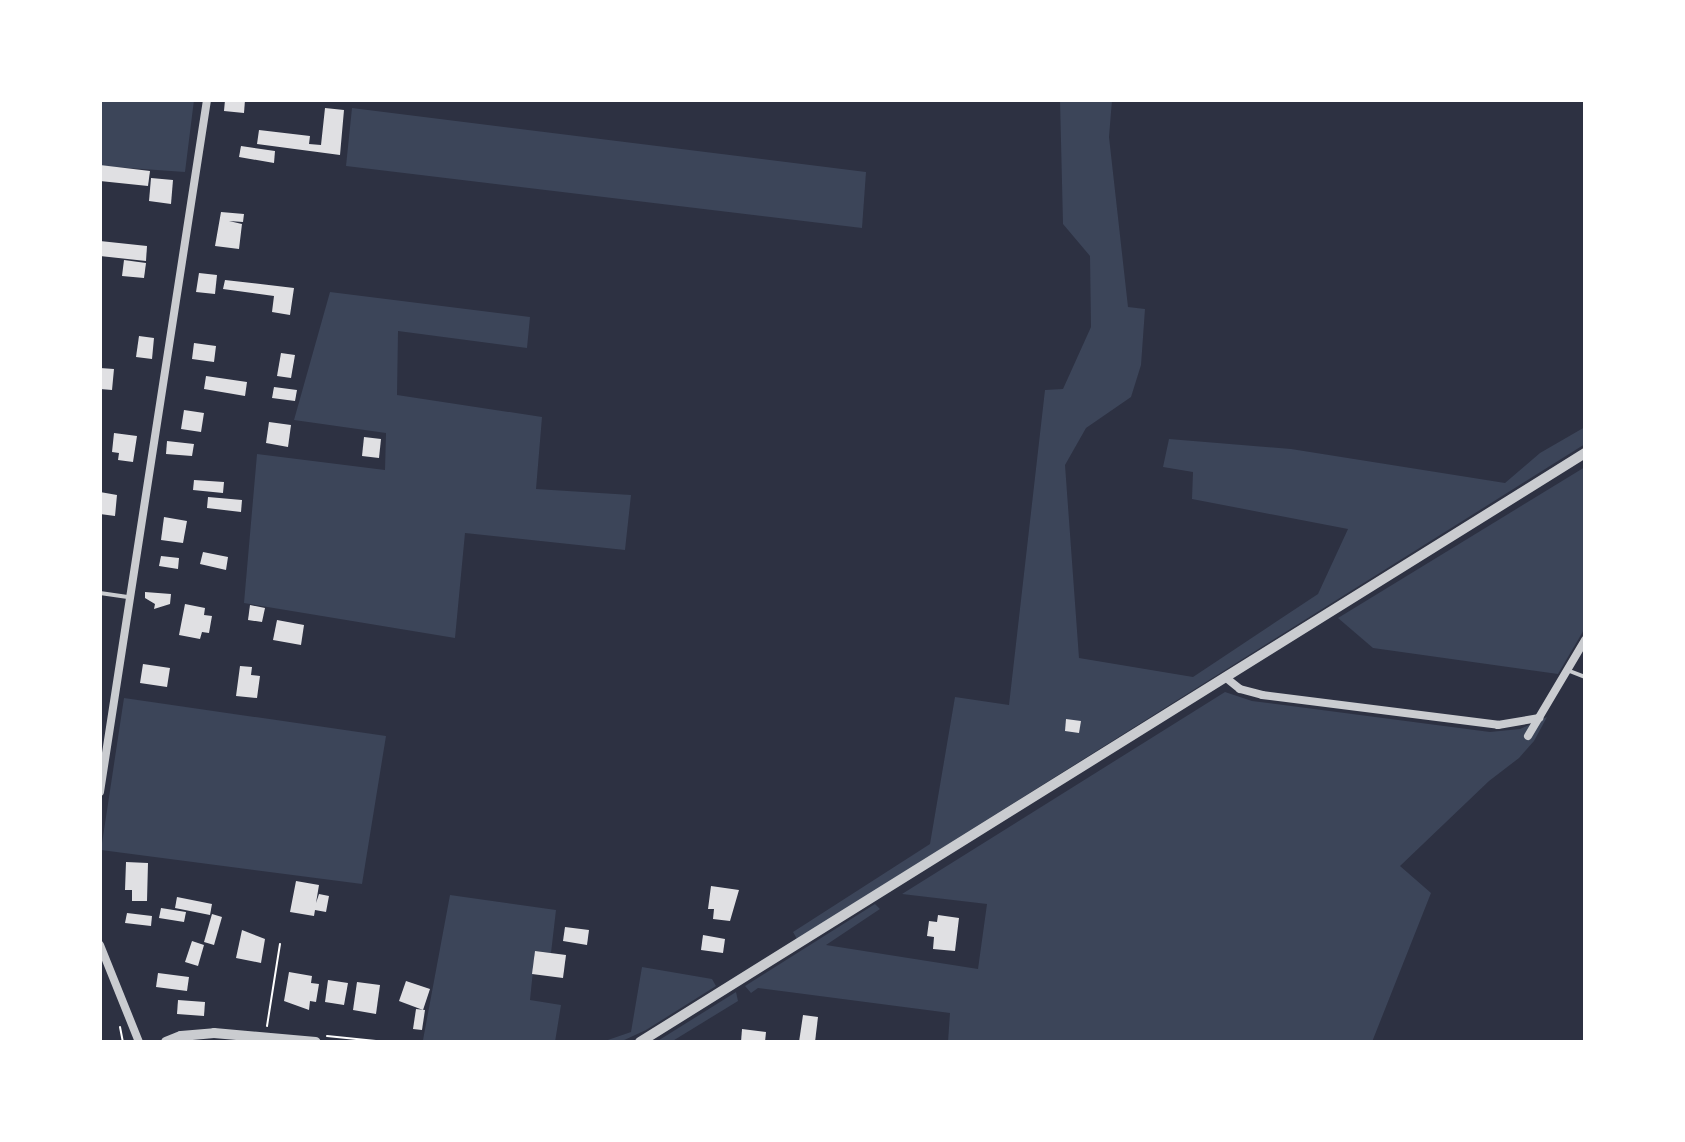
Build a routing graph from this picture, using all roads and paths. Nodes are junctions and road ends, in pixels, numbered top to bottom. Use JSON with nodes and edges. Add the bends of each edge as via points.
{"nodes":[{"id":1,"x":207,"y":100,"type":"edge"},
{"id":2,"x":1585,"y":453,"type":"edge"},
{"id":3,"x":100,"y":593,"type":"edge"},
{"id":4,"x":131,"y":597,"type":"junction"},
{"id":5,"x":1585,"y":640,"type":"edge"},
{"id":6,"x":1567,"y":670,"type":"junction"},
{"id":7,"x":1225,"y":677,"type":"junction"},
{"id":8,"x":1585,"y":677,"type":"edge"},
{"id":9,"x":1539,"y":718,"type":"junction"},
{"id":10,"x":1528,"y":736,"type":"dead end"},
{"id":11,"x":100,"y":792,"type":"edge"},
{"id":12,"x":280,"y":944,"type":"dead end"},
{"id":13,"x":100,"y":945,"type":"edge"},
{"id":14,"x":265,"y":1037,"type":"junction"},
{"id":15,"x":139,"y":1042,"type":"edge"},
{"id":16,"x":166,"y":1042,"type":"edge"},
{"id":17,"x":316,"y":1042,"type":"edge"},
{"id":18,"x":640,"y":1042,"type":"edge"}],
"edges":[{"from":1,"to":4,"type":"street"},
{"from":2,"to":7,"type":"street"},
{"from":3,"to":4,"type":"lane"},
{"from":4,"to":11,"type":"street"},
{"from":5,"to":6,"type":"street"},
{"from":6,"to":8,"type":"lane"},
{"from":6,"to":9,"type":"street"},
{"from":7,"to":9,"type":"street","via":[[1240,689],[1262,695],[1498,725]]},
{"from":7,"to":18,"type":"street"},
{"from":9,"to":10,"type":"street"},
{"from":12,"to":14,"type":"path"},
{"from":13,"to":15,"type":"street"},
{"from":14,"to":16,"type":"street","via":[[196,1033]]},
{"from":14,"to":17,"type":"street"}]}
